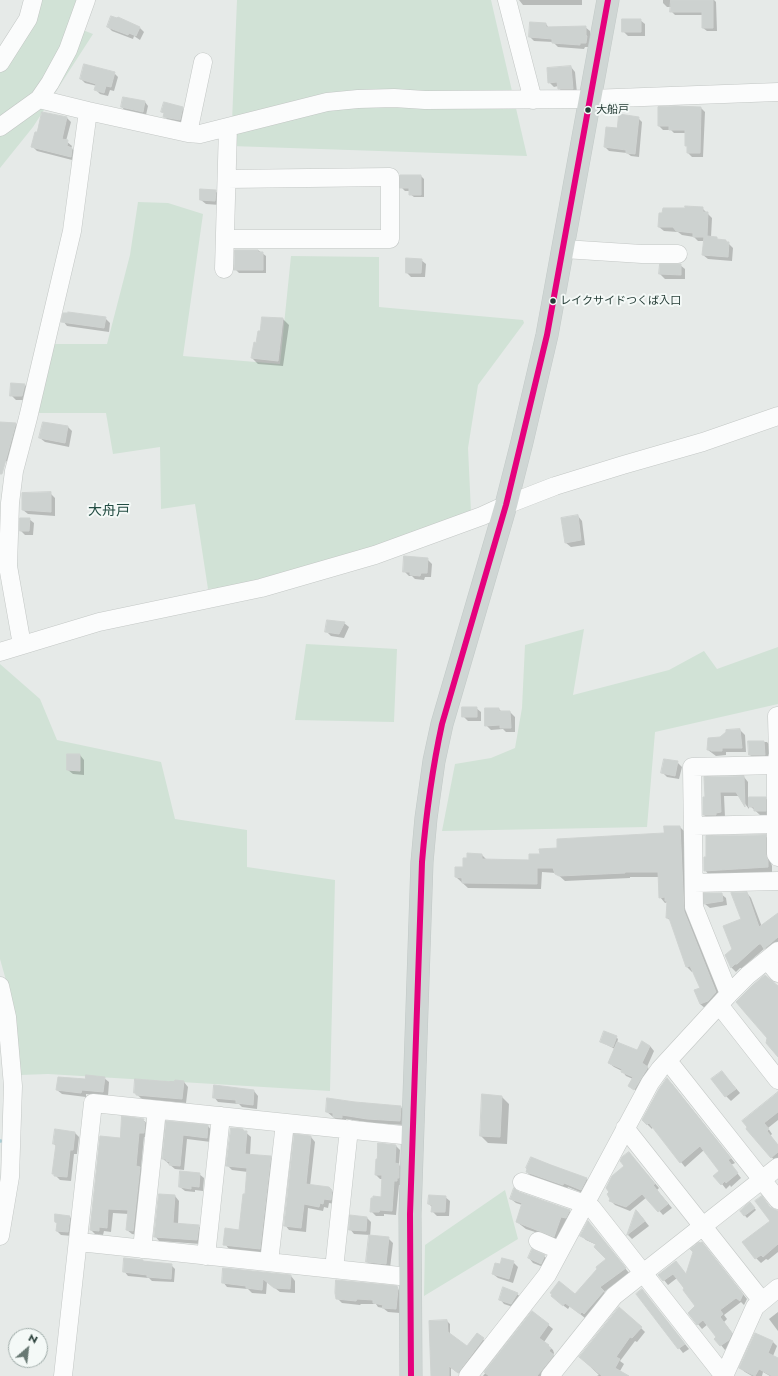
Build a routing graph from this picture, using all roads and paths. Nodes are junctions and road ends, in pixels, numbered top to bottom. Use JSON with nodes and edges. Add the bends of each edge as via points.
{"nodes":[{"id":1,"x":33,"y":0,"type":"edge"},
{"id":2,"x":86,"y":0,"type":"edge"},
{"id":3,"x":507,"y":0,"type":"edge"},
{"id":4,"x":608,"y":0,"type":"edge"},
{"id":5,"x":204,"y":62,"type":"dead end"},
{"id":6,"x":0,"y":63,"type":"edge"},
{"id":7,"x":778,"y":92,"type":"edge"},
{"id":8,"x":38,"y":99,"type":"junction"},
{"id":9,"x":590,"y":99,"type":"junction"},
{"id":10,"x":533,"y":100,"type":"junction"},
{"id":11,"x":88,"y":111,"type":"junction"},
{"id":12,"x":0,"y":127,"type":"edge"},
{"id":13,"x":228,"y":127,"type":"junction"},
{"id":14,"x":188,"y":133,"type":"junction"},
{"id":15,"x":227,"y":179,"type":"junction"},
{"id":16,"x":225,"y":239,"type":"junction"},
{"id":17,"x":564,"y":250,"type":"junction"},
{"id":18,"x":678,"y":254,"type":"dead end"},
{"id":19,"x":224,"y":269,"type":"dead end"},
{"id":20,"x":778,"y":416,"type":"edge"},
{"id":21,"x":5,"y":503,"type":"edge"},
{"id":22,"x":506,"y":505,"type":"junction"},
{"id":23,"x":22,"y":645,"type":"junction"},
{"id":24,"x":0,"y":652,"type":"edge"},
{"id":25,"x":777,"y":716,"type":"edge"},
{"id":26,"x":776,"y":765,"type":"junction"},
{"id":27,"x":775,"y":824,"type":"junction"},
{"id":28,"x":693,"y":826,"type":"junction"},
{"id":29,"x":778,"y":857,"type":"edge"},
{"id":30,"x":778,"y":881,"type":"edge"},
{"id":31,"x":694,"y":883,"type":"junction"},
{"id":32,"x":774,"y":961,"type":"edge"},
{"id":33,"x":0,"y":986,"type":"edge"},
{"id":34,"x":724,"y":1000,"type":"junction"},
{"id":35,"x":668,"y":1061,"type":"junction"},
{"id":36,"x":778,"y":1080,"type":"edge"},
{"id":37,"x":157,"y":1110,"type":"junction"},
{"id":38,"x":221,"y":1116,"type":"junction"},
{"id":39,"x":285,"y":1123,"type":"junction"},
{"id":40,"x":625,"y":1128,"type":"junction"},
{"id":41,"x":349,"y":1130,"type":"junction"},
{"id":42,"x":412,"y":1136,"type":"junction"},
{"id":43,"x":778,"y":1168,"type":"edge"},
{"id":44,"x":762,"y":1180,"type":"junction"},
{"id":45,"x":522,"y":1182,"type":"dead end"},
{"id":46,"x":778,"y":1200,"type":"edge"},
{"id":47,"x":585,"y":1204,"type":"junction"},
{"id":48,"x":704,"y":1226,"type":"junction"},
{"id":49,"x":0,"y":1236,"type":"edge"},
{"id":50,"x":538,"y":1241,"type":"dead end"},
{"id":51,"x":79,"y":1242,"type":"junction"},
{"id":52,"x":142,"y":1249,"type":"junction"},
{"id":53,"x":559,"y":1250,"type":"junction"},
{"id":54,"x":206,"y":1256,"type":"junction"},
{"id":55,"x":269,"y":1262,"type":"junction"},
{"id":56,"x":334,"y":1269,"type":"junction"},
{"id":57,"x":643,"y":1273,"type":"junction"},
{"id":58,"x":409,"y":1276,"type":"junction"},
{"id":59,"x":778,"y":1288,"type":"edge"},
{"id":60,"x":762,"y":1300,"type":"junction"},
{"id":61,"x":63,"y":1376,"type":"edge"},
{"id":62,"x":411,"y":1376,"type":"edge"},
{"id":63,"x":468,"y":1376,"type":"edge"},
{"id":64,"x":550,"y":1376,"type":"edge"},
{"id":65,"x":724,"y":1376,"type":"edge"}],
"edges":[{"from":1,"to":6,"type":"street","via":[[28,19]]},
{"from":2,"to":8,"type":"street","via":[[68,50]]},
{"from":3,"to":10,"type":"street"},
{"from":4,"to":9,"type":"main road"},
{"from":5,"to":14,"type":"street"},
{"from":7,"to":9,"type":"street"},
{"from":8,"to":11,"type":"street"},
{"from":8,"to":12,"type":"street"},
{"from":9,"to":10,"type":"street"},
{"from":9,"to":17,"type":"main road"},
{"from":10,"to":13,"type":"street","via":[[358,99],[327,102]]},
{"from":11,"to":14,"type":"street"},
{"from":11,"to":21,"type":"street","via":[[72,231],[28,418]]},
{"from":13,"to":14,"type":"street","via":[[200,134]]},
{"from":13,"to":15,"type":"street"},
{"from":15,"to":16,"type":"street"},
{"from":15,"to":16,"type":"street","via":[[390,177],[390,239]]},
{"from":16,"to":19,"type":"street"},
{"from":17,"to":18,"type":"street"},
{"from":17,"to":22,"type":"main road"},
{"from":20,"to":22,"type":"street","via":[[703,442],[555,486]]},
{"from":21,"to":23,"type":"street","via":[[8,566]]},
{"from":22,"to":23,"type":"street","via":[[375,555],[261,588],[99,622]]},
{"from":22,"to":42,"type":"main road","via":[[458,665],[434,761],[422,862]]},
{"from":23,"to":24,"type":"street"},
{"from":25,"to":26,"type":"street"},
{"from":26,"to":27,"type":"street"},
{"from":26,"to":28,"type":"street","via":[[692,767]]},
{"from":27,"to":28,"type":"street"},
{"from":27,"to":29,"type":"street"},
{"from":28,"to":31,"type":"street"},
{"from":30,"to":31,"type":"street"},
{"from":31,"to":34,"type":"street","via":[[694,907]]},
{"from":32,"to":34,"type":"street","via":[[748,975]]},
{"from":33,"to":49,"type":"street","via":[[7,1017],[13,1086],[10,1176]]},
{"from":34,"to":35,"type":"street"},
{"from":34,"to":36,"type":"street"},
{"from":35,"to":40,"type":"street","via":[[650,1083]]},
{"from":35,"to":44,"type":"street"},
{"from":37,"to":38,"type":"street"},
{"from":37,"to":51,"type":"street","via":[[93,1103]]},
{"from":37,"to":52,"type":"street"},
{"from":38,"to":39,"type":"street"},
{"from":38,"to":54,"type":"street"},
{"from":39,"to":41,"type":"street"},
{"from":39,"to":55,"type":"street"},
{"from":40,"to":47,"type":"street"},
{"from":40,"to":48,"type":"street"},
{"from":41,"to":42,"type":"street"},
{"from":41,"to":56,"type":"street"},
{"from":42,"to":58,"type":"main road"},
{"from":43,"to":44,"type":"street"},
{"from":44,"to":46,"type":"street"},
{"from":44,"to":48,"type":"street"},
{"from":45,"to":47,"type":"street"},
{"from":47,"to":53,"type":"street"},
{"from":47,"to":57,"type":"street","via":[[592,1208]]},
{"from":48,"to":57,"type":"street"},
{"from":48,"to":60,"type":"street"},
{"from":50,"to":53,"type":"street"},
{"from":51,"to":52,"type":"street"},
{"from":51,"to":61,"type":"street"},
{"from":52,"to":54,"type":"street"},
{"from":53,"to":63,"type":"street","via":[[547,1275]]},
{"from":54,"to":55,"type":"street"},
{"from":55,"to":56,"type":"street"},
{"from":56,"to":58,"type":"street"},
{"from":57,"to":64,"type":"street","via":[[614,1296]]},
{"from":57,"to":65,"type":"street"},
{"from":58,"to":62,"type":"main road"},
{"from":59,"to":60,"type":"street"},
{"from":60,"to":65,"type":"street","via":[[755,1307]]}]}
